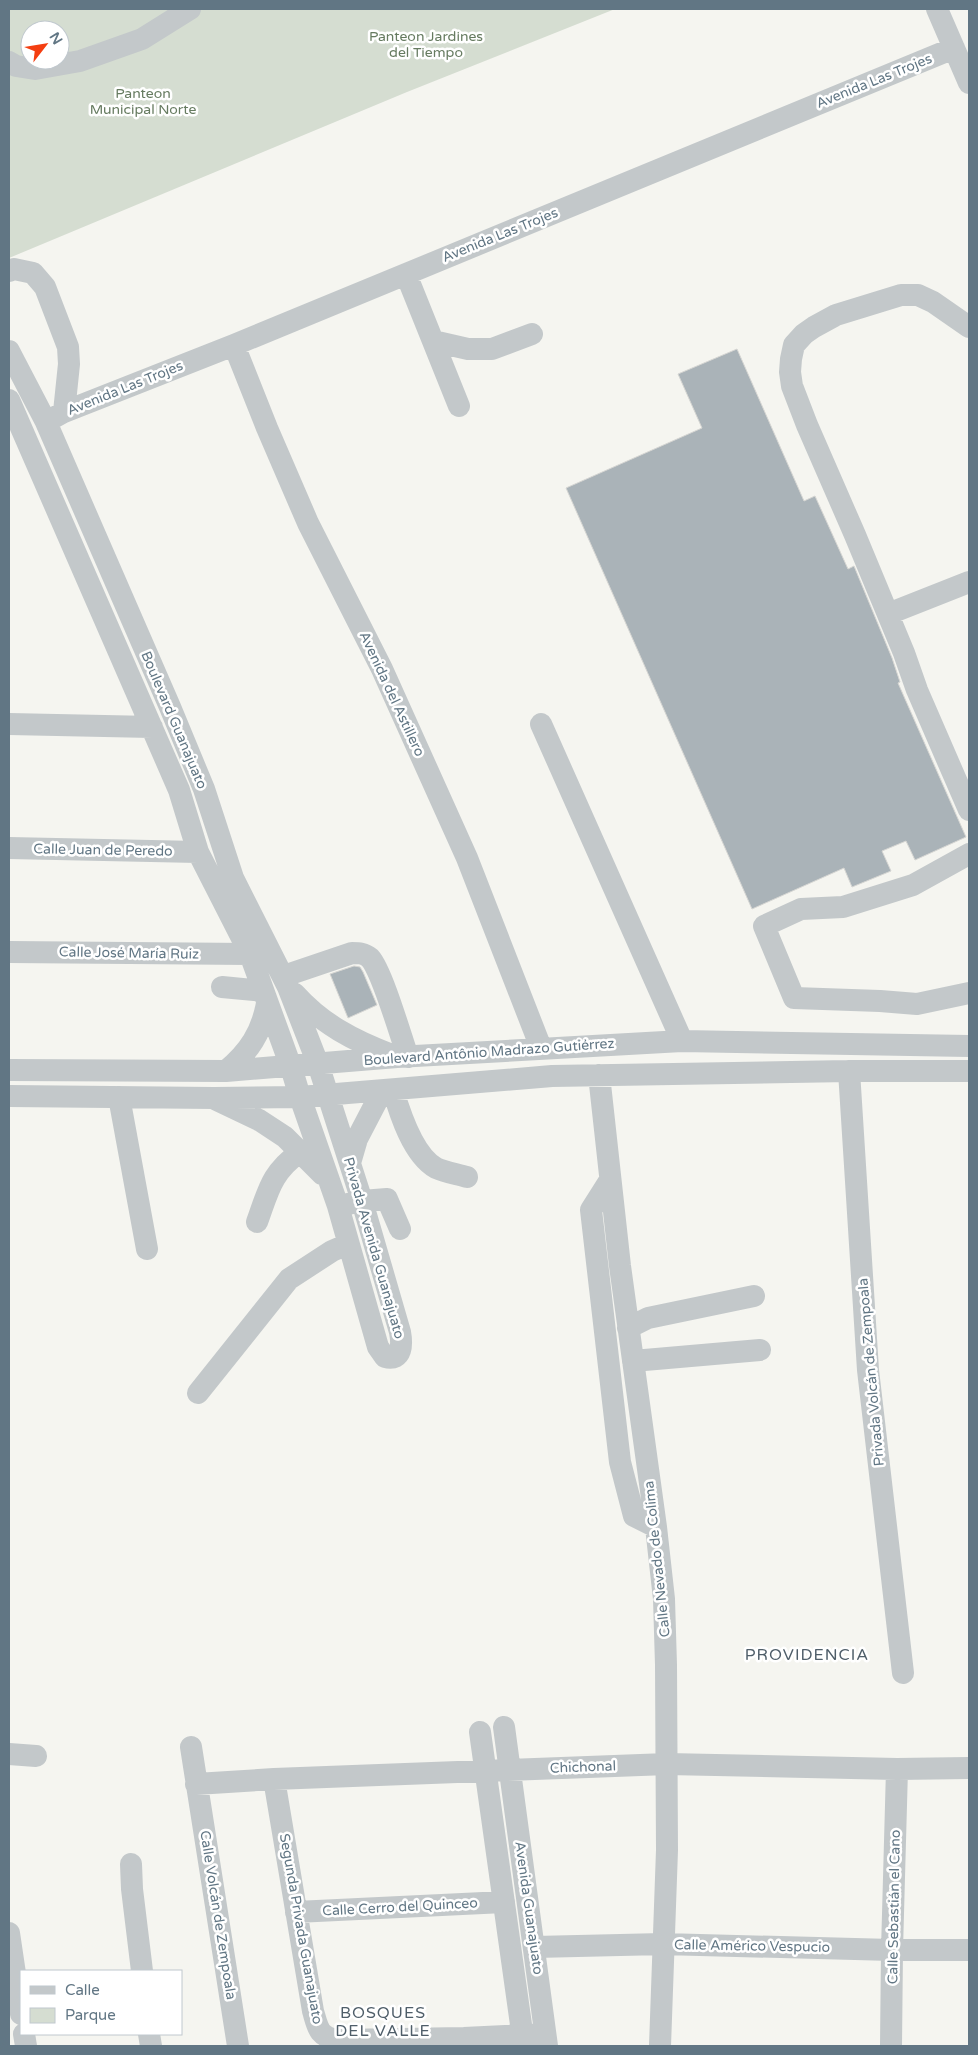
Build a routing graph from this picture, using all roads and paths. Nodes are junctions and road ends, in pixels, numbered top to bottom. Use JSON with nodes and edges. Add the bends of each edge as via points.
{"nodes":[{"id":1,"x":190,"y":9,"type":"edge"},
{"id":2,"x":937,"y":9,"type":"edge"},
{"id":3,"x":954,"y":48,"type":"junction"},
{"id":4,"x":9,"y":62,"type":"edge"},
{"id":5,"x":969,"y":83,"type":"edge"},
{"id":6,"x":9,"y":271,"type":"edge"},
{"id":7,"x":406,"y":274,"type":"junction"},
{"id":8,"x":969,"y":327,"type":"edge"},
{"id":9,"x":532,"y":334,"type":"dead end"},
{"id":10,"x":433,"y":341,"type":"junction"},
{"id":11,"x":234,"y":345,"type":"junction"},
{"id":12,"x":9,"y":351,"type":"edge"},
{"id":13,"x":9,"y":400,"type":"edge"},
{"id":14,"x":459,"y":406,"type":"dead end"},
{"id":15,"x":55,"y":417,"type":"junction"},
{"id":16,"x":969,"y":582,"type":"edge"},
{"id":17,"x":888,"y":614,"type":"junction"},
{"id":18,"x":9,"y":724,"type":"edge"},
{"id":19,"x":541,"y":724,"type":"dead end"},
{"id":20,"x":152,"y":727,"type":"junction"},
{"id":21,"x":969,"y":810,"type":"edge"},
{"id":22,"x":9,"y":848,"type":"edge"},
{"id":23,"x":198,"y":852,"type":"junction"},
{"id":24,"x":969,"y":854,"type":"edge"},
{"id":25,"x":9,"y":952,"type":"edge"},
{"id":26,"x":250,"y":954,"type":"junction"},
{"id":27,"x":286,"y":981,"type":"junction"},
{"id":28,"x":222,"y":987,"type":"dead end"},
{"id":29,"x":969,"y":993,"type":"edge"},
{"id":30,"x":265,"y":997,"type":"junction"},
{"id":31,"x":682,"y":1041,"type":"junction"},
{"id":32,"x":969,"y":1046,"type":"edge"},
{"id":33,"x":541,"y":1048,"type":"junction"},
{"id":34,"x":403,"y":1057,"type":"junction"},
{"id":35,"x":318,"y":1064,"type":"junction"},
{"id":36,"x":292,"y":1067,"type":"junction"},
{"id":37,"x":9,"y":1070,"type":"edge"},
{"id":38,"x":226,"y":1071,"type":"junction"},
{"id":39,"x":849,"y":1071,"type":"junction"},
{"id":40,"x":969,"y":1072,"type":"edge"},
{"id":41,"x":599,"y":1075,"type":"junction"},
{"id":42,"x":388,"y":1090,"type":"junction"},
{"id":43,"x":328,"y":1094,"type":"junction"},
{"id":44,"x":9,"y":1096,"type":"edge"},
{"id":45,"x":118,"y":1097,"type":"junction"},
{"id":46,"x":300,"y":1097,"type":"junction"},
{"id":47,"x":214,"y":1098,"type":"junction"},
{"id":48,"x":301,"y":1151,"type":"junction"},
{"id":49,"x":350,"y":1163,"type":"junction"},
{"id":50,"x":467,"y":1177,"type":"dead end"},
{"id":51,"x":610,"y":1180,"type":"junction"},
{"id":52,"x":329,"y":1182,"type":"junction"},
{"id":53,"x":362,"y":1200,"type":"junction"},
{"id":54,"x":338,"y":1206,"type":"junction"},
{"id":55,"x":257,"y":1222,"type":"dead end"},
{"id":56,"x":400,"y":1229,"type":"dead end"},
{"id":57,"x":348,"y":1244,"type":"junction"},
{"id":58,"x":147,"y":1249,"type":"dead end"},
{"id":59,"x":754,"y":1296,"type":"dead end"},
{"id":60,"x":628,"y":1328,"type":"junction"},
{"id":61,"x":760,"y":1350,"type":"dead end"},
{"id":62,"x":633,"y":1361,"type":"junction"},
{"id":63,"x":198,"y":1393,"type":"dead end"},
{"id":64,"x":656,"y":1527,"type":"junction"},
{"id":65,"x":903,"y":1673,"type":"dead end"},
{"id":66,"x":504,"y":1727,"type":"dead end"},
{"id":67,"x":480,"y":1732,"type":"dead end"},
{"id":68,"x":191,"y":1747,"type":"dead end"},
{"id":69,"x":9,"y":1754,"type":"edge"},
{"id":70,"x":36,"y":1756,"type":"dead end"},
{"id":71,"x":667,"y":1764,"type":"junction"},
{"id":72,"x":969,"y":1768,"type":"edge"},
{"id":73,"x":897,"y":1769,"type":"junction"},
{"id":74,"x":509,"y":1770,"type":"junction"},
{"id":75,"x":484,"y":1771,"type":"junction"},
{"id":76,"x":274,"y":1778,"type":"junction"},
{"id":77,"x":196,"y":1784,"type":"junction"},
{"id":78,"x":131,"y":1864,"type":"dead end"},
{"id":79,"x":504,"y":1902,"type":"junction"},
{"id":80,"x":296,"y":1912,"type":"junction"},
{"id":81,"x":9,"y":1933,"type":"edge"},
{"id":82,"x":663,"y":1944,"type":"junction"},
{"id":83,"x":535,"y":1947,"type":"junction"},
{"id":84,"x":892,"y":1950,"type":"junction"},
{"id":85,"x":969,"y":1950,"type":"edge"},
{"id":86,"x":142,"y":1970,"type":"edge"},
{"id":87,"x":20,"y":2007,"type":"edge"},
{"id":88,"x":546,"y":2040,"type":"edge"},
{"id":89,"x":524,"y":2041,"type":"edge"},
{"id":90,"x":238,"y":2046,"type":"edge"},
{"id":91,"x":660,"y":2046,"type":"edge"},
{"id":92,"x":891,"y":2046,"type":"edge"}],
"edges":[{"from":1,"to":4,"type":"street","via":[[142,39],[80,61],[35,69]]},
{"from":2,"to":3,"type":"street"},
{"from":3,"to":5,"type":"street"},
{"from":3,"to":7,"type":"street","name":"Avenida Las Trojes"},
{"from":6,"to":15,"type":"street","via":[[14,269],[33,274],[46,287],[68,347],[69,364]]},
{"from":7,"to":10,"type":"street"},
{"from":7,"to":11,"type":"street","name":"Avenida Las Trojes"},
{"from":8,"to":17,"type":"street","via":[[918,295],[901,294],[836,315],[814,327],[794,346],[790,358],[792,386]]},
{"from":9,"to":10,"type":"street","via":[[492,349],[468,349]]},
{"from":10,"to":14,"type":"street"},
{"from":11,"to":15,"type":"street","name":"Avenida Las Trojes"},
{"from":11,"to":33,"type":"street","name":"Avenida del Astillero","via":[[308,523],[382,669],[468,858]]},
{"from":12,"to":15,"type":"street","name":"Boulevard Guanajuato"},
{"from":13,"to":20,"type":"street","name":"Boulevard Guanajuato"},
{"from":15,"to":27,"type":"street","name":"Boulevard Guanajuato","via":[[204,789],[233,878]]},
{"from":16,"to":17,"type":"street"},
{"from":17,"to":21,"type":"street"},
{"from":18,"to":20,"type":"street"},
{"from":19,"to":31,"type":"street"},
{"from":20,"to":23,"type":"street","name":"Boulevard Guanajuato","via":[[179,790]]},
{"from":22,"to":23,"type":"street","name":"Calle Juan de Peredo"},
{"from":23,"to":26,"type":"street","name":"Boulevard Guanajuato"},
{"from":24,"to":29,"type":"street","via":[[912,884],[843,908],[801,909],[764,926],[794,998],[917,1004]]},
{"from":25,"to":26,"type":"street","name":"Calle José María Ruiz"},
{"from":26,"to":30,"type":"street","name":"Boulevard Guanajuato"},
{"from":27,"to":34,"type":"street","via":[[318,1017],[334,1029],[368,1046]]},
{"from":27,"to":34,"type":"street","via":[[352,952],[368,956],[379,975]]},
{"from":27,"to":35,"type":"street","name":"Boulevard Guanajuato"},
{"from":28,"to":30,"type":"street"},
{"from":30,"to":36,"type":"street","name":"Boulevard Guanajuato"},
{"from":30,"to":38,"type":"street","via":[[265,1018],[253,1042]]},
{"from":31,"to":32,"type":"street","name":"Boulevard Antônio Madrazo Gutiérrez"},
{"from":31,"to":33,"type":"street","name":"Boulevard Antônio Madrazo Gutiérrez"},
{"from":33,"to":34,"type":"street","name":"Boulevard Antônio Madrazo Gutiérrez"},
{"from":34,"to":35,"type":"street","name":"Boulevard Antônio Madrazo Gutiérrez"},
{"from":35,"to":36,"type":"street","name":"Boulevard Antônio Madrazo Gutiérrez"},
{"from":35,"to":43,"type":"street","name":"Boulevard Guanajuato"},
{"from":36,"to":38,"type":"street","name":"Boulevard Antônio Madrazo Gutiérrez"},
{"from":36,"to":46,"type":"street","name":"Boulevard Guanajuato"},
{"from":37,"to":38,"type":"street","name":"Boulevard Antônio Madrazo Gutiérrez"},
{"from":39,"to":40,"type":"street","name":"Boulevard Antônio Madrazo Gutiérrez"},
{"from":39,"to":41,"type":"street","name":"Boulevard Antônio Madrazo Gutiérrez"},
{"from":39,"to":65,"type":"street","name":"Privada Volcán de Zempoala","via":[[868,1370]]},
{"from":41,"to":42,"type":"street","name":"Boulevard Antônio Madrazo Gutiérrez"},
{"from":41,"to":51,"type":"street","name":"Calle Nevado de Colima"},
{"from":42,"to":43,"type":"street","name":"Boulevard Antônio Madrazo Gutiérrez"},
{"from":42,"to":49,"type":"street","via":[[357,1139]]},
{"from":42,"to":50,"type":"street","via":[[422,1156],[436,1168]]},
{"from":43,"to":46,"type":"street","name":"Boulevard Antônio Madrazo Gutiérrez"},
{"from":43,"to":49,"type":"street","name":"Privada Avenida Guanajuato"},
{"from":44,"to":45,"type":"street","name":"Boulevard Antônio Madrazo Gutiérrez"},
{"from":45,"to":47,"type":"street","name":"Boulevard Antônio Madrazo Gutiérrez"},
{"from":45,"to":58,"type":"street"},
{"from":46,"to":47,"type":"street","name":"Boulevard Antônio Madrazo Gutiérrez"},
{"from":46,"to":52,"type":"street","name":"Privada Avenida Guanajuato"},
{"from":47,"to":48,"type":"street","via":[[273,1128]]},
{"from":48,"to":52,"type":"street"},
{"from":48,"to":55,"type":"street","via":[[285,1163],[272,1182]]},
{"from":49,"to":53,"type":"street","name":"Privada Avenida Guanajuato"},
{"from":51,"to":60,"type":"street","name":"Calle Nevado de Colima"},
{"from":51,"to":64,"type":"street","via":[[591,1210],[620,1462],[634,1516]]},
{"from":52,"to":54,"type":"street","name":"Privada Avenida Guanajuato"},
{"from":53,"to":54,"type":"street"},
{"from":53,"to":56,"type":"street","via":[[387,1199]]},
{"from":53,"to":57,"type":"street","name":"Privada Avenida Guanajuato","via":[[400,1332],[401,1349],[395,1357],[385,1357],[378,1347]]},
{"from":54,"to":57,"type":"street","name":"Privada Avenida Guanajuato"},
{"from":57,"to":63,"type":"street","via":[[289,1279]]},
{"from":59,"to":60,"type":"street","via":[[648,1318]]},
{"from":60,"to":62,"type":"street","name":"Calle Nevado de Colima"},
{"from":61,"to":62,"type":"street"},
{"from":62,"to":64,"type":"street","name":"Calle Nevado de Colima"},
{"from":64,"to":71,"type":"street","name":"Calle Nevado de Colima","via":[[664,1600]]},
{"from":66,"to":74,"type":"street"},
{"from":67,"to":75,"type":"street"},
{"from":68,"to":77,"type":"street"},
{"from":69,"to":70,"type":"street"},
{"from":71,"to":73,"type":"street","name":"Chichonal"},
{"from":71,"to":74,"type":"street","name":"Chichonal"},
{"from":71,"to":82,"type":"street","name":"Calle Nevado de Colima"},
{"from":72,"to":73,"type":"street","name":"Chichonal"},
{"from":73,"to":84,"type":"street","name":"Calle Sebastián el Cano"},
{"from":74,"to":75,"type":"street","name":"Chichonal"},
{"from":74,"to":83,"type":"street","name":"Avenida Guanajuato"},
{"from":75,"to":76,"type":"street","name":"Chichonal"},
{"from":75,"to":79,"type":"street","name":"Avenida Guanajuato"},
{"from":76,"to":77,"type":"street","name":"Chichonal"},
{"from":76,"to":80,"type":"street","name":"Segunda Privada Guanajuato"},
{"from":77,"to":90,"type":"street","name":"Calle Volcán de Zempoala"},
{"from":78,"to":86,"type":"street"},
{"from":79,"to":80,"type":"street","name":"Calle Cerro del Quinceo"},
{"from":79,"to":89,"type":"street","name":"Avenida Guanajuato"},
{"from":80,"to":89,"type":"street","name":"Segunda Privada Guanajuato","via":[[313,2010],[320,2032],[326,2038]]},
{"from":81,"to":87,"type":"street"},
{"from":82,"to":83,"type":"street","name":"Calle Américo Vespucio"},
{"from":82,"to":84,"type":"street","name":"Calle Américo Vespucio"},
{"from":82,"to":91,"type":"street","name":"Calle Nevado de Colima"},
{"from":83,"to":88,"type":"street","name":"Avenida Guanajuato"},
{"from":84,"to":85,"type":"street","name":"Calle Américo Vespucio"},
{"from":84,"to":92,"type":"street","name":"Calle Sebastián el Cano"},
{"from":88,"to":89,"type":"street","name":"Segunda Privada Guanajuato"}]}
